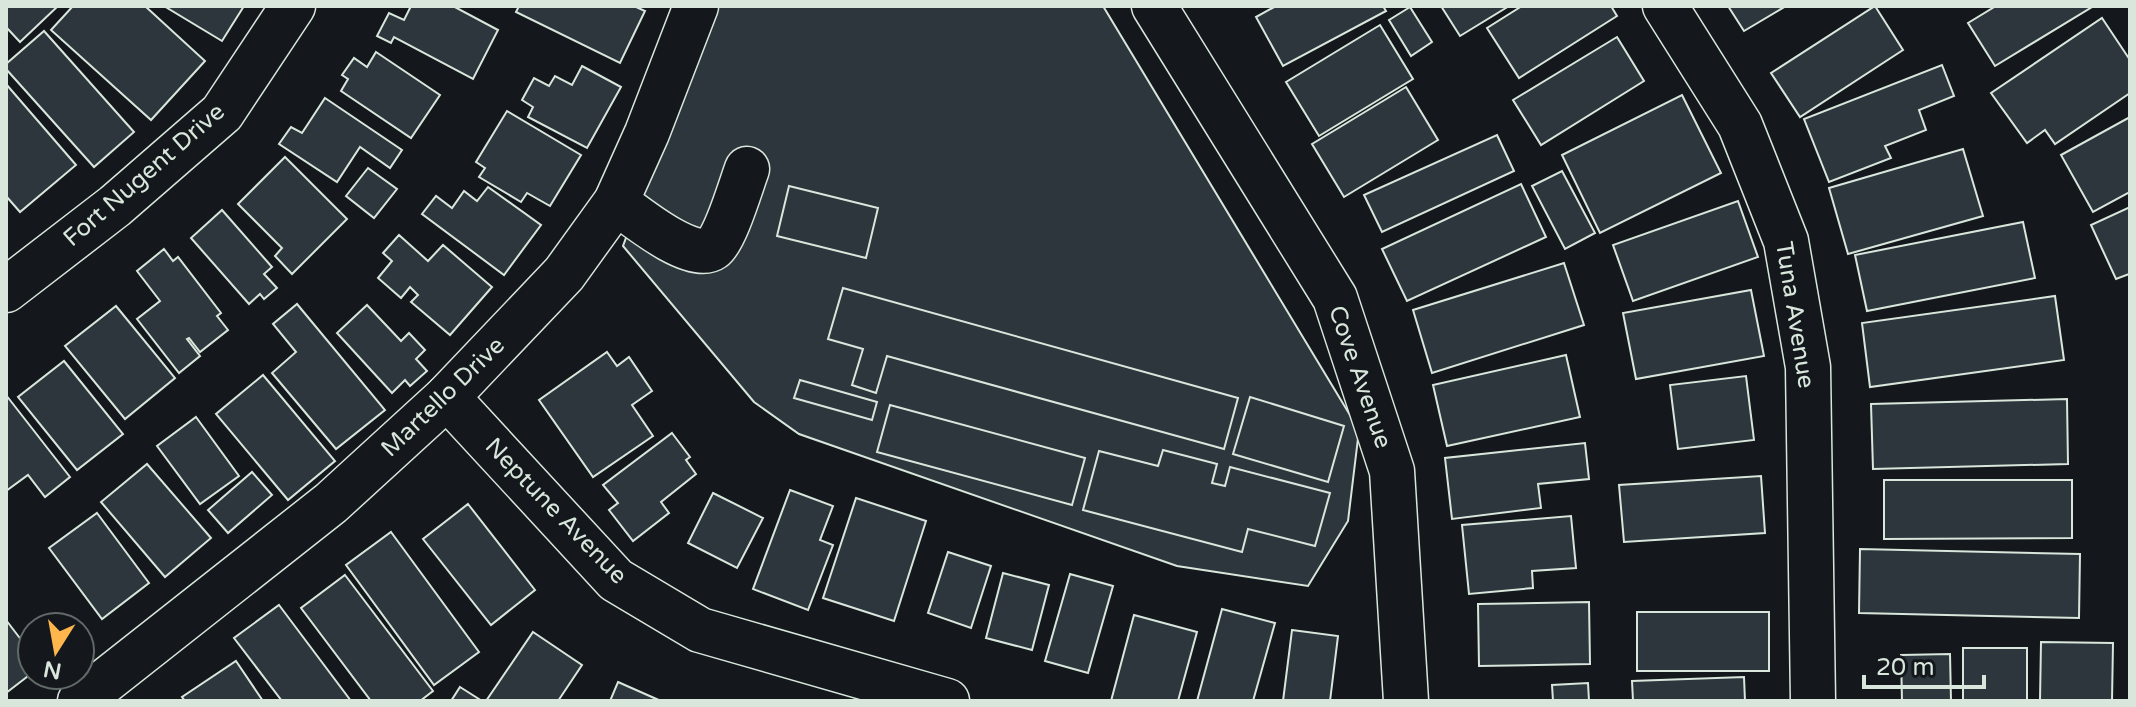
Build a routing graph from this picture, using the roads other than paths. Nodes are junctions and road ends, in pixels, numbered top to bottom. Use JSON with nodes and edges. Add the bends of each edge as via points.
{"nodes":[{"id":1,"x":293,"y":6,"type":"edge"},
{"id":2,"x":696,"y":6,"type":"edge"},
{"id":3,"x":1154,"y":6,"type":"edge"},
{"id":4,"x":1665,"y":6,"type":"edge"},
{"id":5,"x":747,"y":169,"type":"dead end"},
{"id":6,"x":616,"y":202,"type":"junction"},
{"id":7,"x":6,"y":290,"type":"edge"},
{"id":8,"x":447,"y":397,"type":"junction"},
{"id":9,"x":80,"y":701,"type":"edge"},
{"id":10,"x":947,"y":701,"type":"edge"},
{"id":11,"x":1406,"y":701,"type":"edge"},
{"id":12,"x":1813,"y":701,"type":"edge"}],
"edges":[{"from":1,"to":7,"type":"street","name":"Fort Nugent Drive","via":[[222,113],[115,206]]},
{"from":2,"to":6,"type":"street","name":"Martello Drive"},
{"from":3,"to":11,"type":"street","name":"Cove Avenue","via":[[1335,298],[1392,471]]},
{"from":4,"to":12,"type":"street","name":"Tuna Avenue","via":[[1740,125],[1786,241],[1808,367]]},
{"from":5,"to":6,"type":"street","via":[[712,249],[697,252],[670,240]]},
{"from":6,"to":8,"type":"street","name":"Martello Drive","via":[[564,274]]},
{"from":8,"to":9,"type":"street","name":"Martello Drive","via":[[331,503]]},
{"from":8,"to":10,"type":"street","name":"Neptune Avenue","via":[[616,580],[700,630]]}]}
